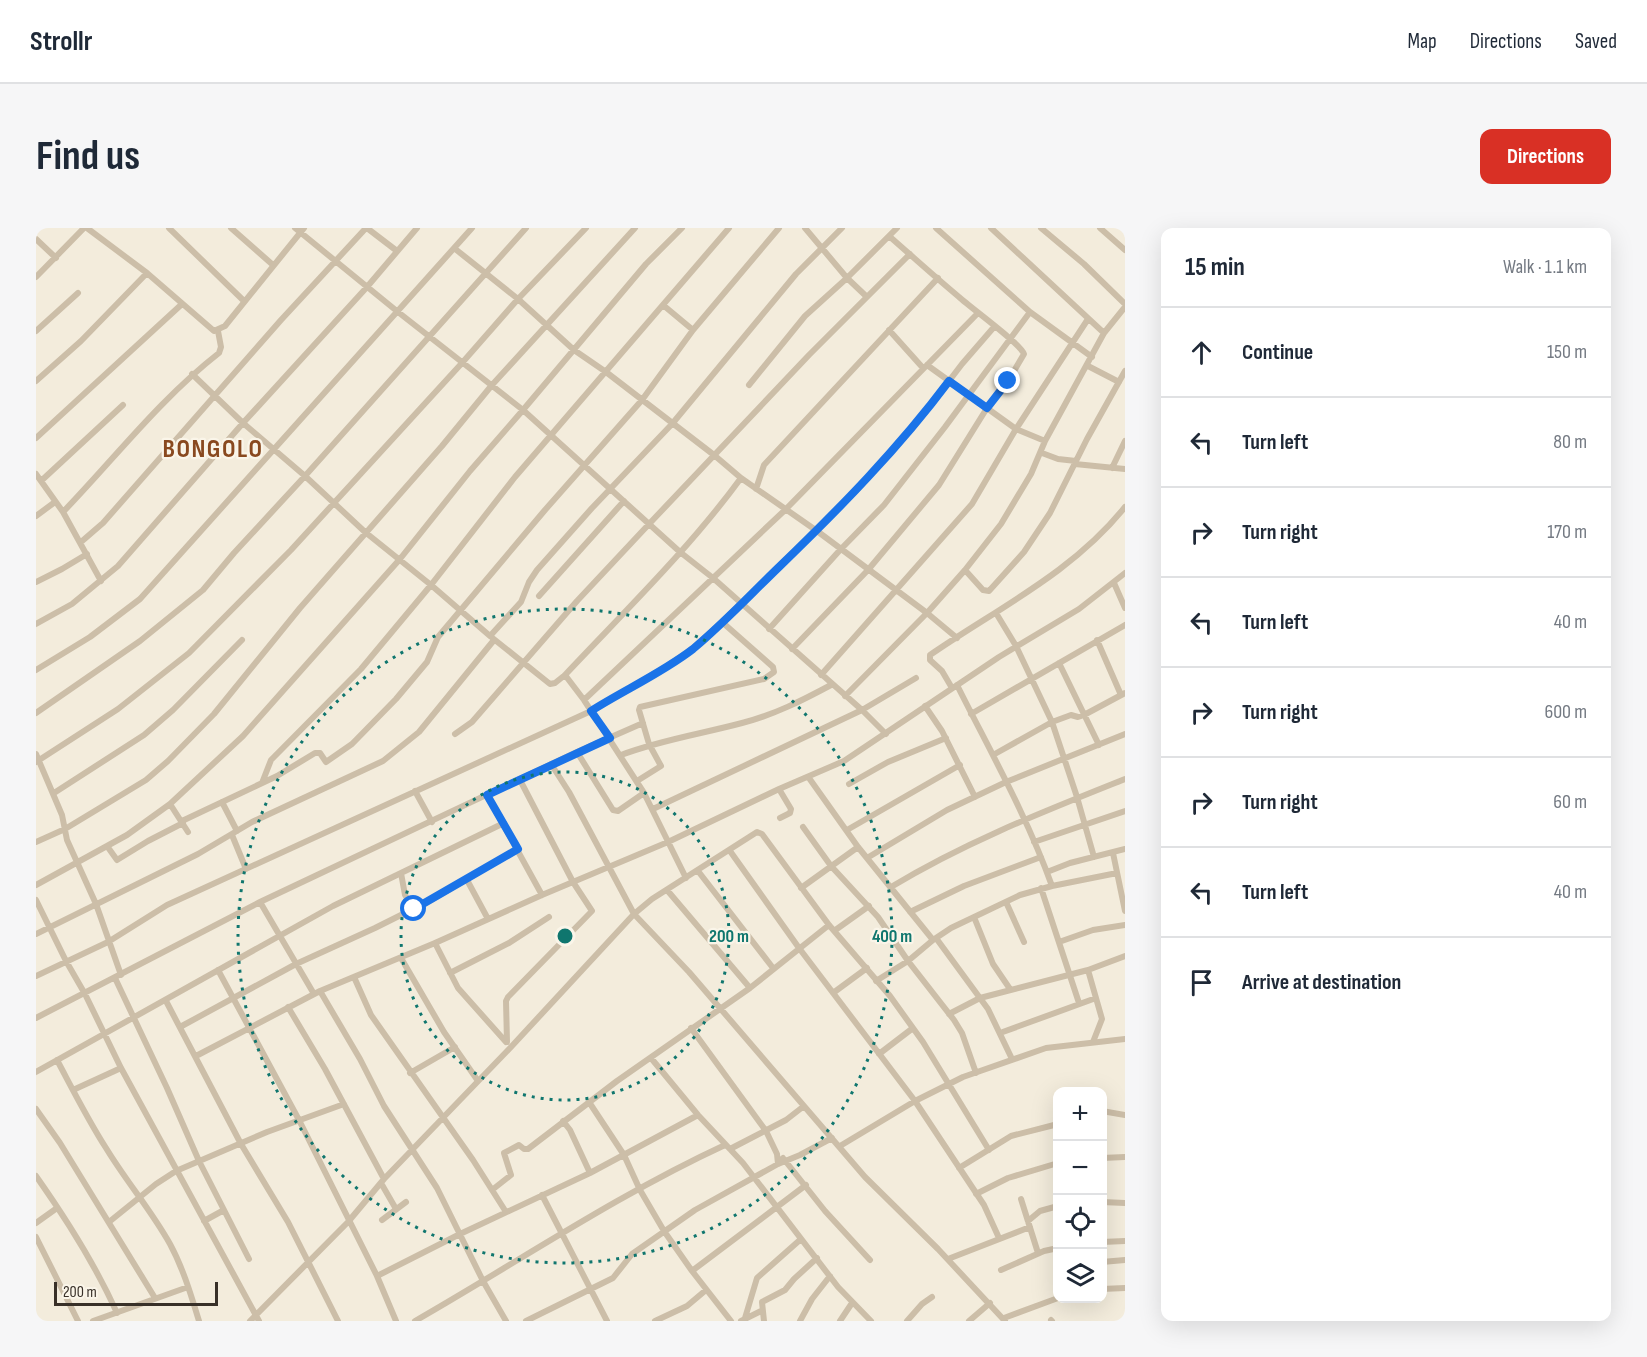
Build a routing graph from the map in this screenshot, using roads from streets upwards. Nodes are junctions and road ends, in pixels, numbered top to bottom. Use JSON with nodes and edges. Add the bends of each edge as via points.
{"nodes":[{"id":1,"x":86,"y":228,"type":"edge"},
{"id":2,"x":169,"y":228,"type":"edge"},
{"id":3,"x":231,"y":228,"type":"edge"},
{"id":4,"x":367,"y":228,"type":"edge"},
{"id":5,"x":417,"y":228,"type":"edge"},
{"id":6,"x":472,"y":228,"type":"edge"},
{"id":7,"x":526,"y":228,"type":"edge"},
{"id":8,"x":586,"y":228,"type":"edge"},
{"id":9,"x":635,"y":228,"type":"edge"},
{"id":10,"x":682,"y":228,"type":"edge"},
{"id":11,"x":729,"y":228,"type":"edge"},
{"id":12,"x":779,"y":228,"type":"edge"},
{"id":13,"x":805,"y":228,"type":"edge"},
{"id":14,"x":842,"y":228,"type":"edge"},
{"id":15,"x":897,"y":228,"type":"edge"},
{"id":16,"x":936,"y":228,"type":"edge"},
{"id":17,"x":991,"y":228,"type":"edge"},
{"id":18,"x":1041,"y":228,"type":"edge"},
{"id":19,"x":1100,"y":228,"type":"edge"},
{"id":20,"x":300,"y":230,"type":"edge"},
{"id":21,"x":889,"y":236,"type":"junction"},
{"id":22,"x":36,"y":239,"type":"edge"},
{"id":23,"x":825,"y":245,"type":"junction"},
{"id":24,"x":454,"y":248,"type":"junction"},
{"id":25,"x":1125,"y":250,"type":"edge"},
{"id":26,"x":397,"y":251,"type":"junction"},
{"id":27,"x":910,"y":254,"type":"junction"},
{"id":28,"x":56,"y":258,"type":"junction"},
{"id":29,"x":337,"y":262,"type":"junction"},
{"id":30,"x":273,"y":265,"type":"junction"},
{"id":31,"x":147,"y":273,"type":"junction"},
{"id":32,"x":487,"y":273,"type":"junction"},
{"id":33,"x":36,"y":277,"type":"edge"},
{"id":34,"x":847,"y":278,"type":"junction"},
{"id":35,"x":938,"y":278,"type":"junction"},
{"id":36,"x":367,"y":287,"type":"junction"},
{"id":37,"x":78,"y":293,"type":"dead end"},
{"id":38,"x":867,"y":297,"type":"junction"},
{"id":39,"x":518,"y":299,"type":"junction"},
{"id":40,"x":244,"y":301,"type":"junction"},
{"id":41,"x":182,"y":304,"type":"junction"},
{"id":42,"x":663,"y":305,"type":"junction"},
{"id":43,"x":1125,"y":305,"type":"edge"},
{"id":44,"x":398,"y":312,"type":"junction"},
{"id":45,"x":1030,"y":312,"type":"junction"},
{"id":46,"x":978,"y":314,"type":"junction"},
{"id":47,"x":1088,"y":319,"type":"junction"},
{"id":48,"x":546,"y":325,"type":"junction"},
{"id":49,"x":994,"y":327,"type":"junction"},
{"id":50,"x":693,"y":330,"type":"junction"},
{"id":51,"x":889,"y":330,"type":"junction"},
{"id":52,"x":36,"y":331,"type":"edge"},
{"id":53,"x":218,"y":331,"type":"junction"},
{"id":54,"x":1104,"y":333,"type":"junction"},
{"id":55,"x":429,"y":337,"type":"junction"},
{"id":56,"x":1011,"y":339,"type":"junction"},
{"id":57,"x":1070,"y":343,"type":"junction"},
{"id":58,"x":574,"y":350,"type":"junction"},
{"id":59,"x":1092,"y":357,"type":"junction"},
{"id":60,"x":462,"y":363,"type":"junction"},
{"id":61,"x":925,"y":366,"type":"junction"},
{"id":62,"x":1088,"y":366,"type":"junction"},
{"id":63,"x":1125,"y":370,"type":"edge"},
{"id":64,"x":606,"y":372,"type":"junction"},
{"id":65,"x":192,"y":374,"type":"junction"},
{"id":66,"x":36,"y":381,"type":"edge"},
{"id":67,"x":949,"y":381,"type":"junction"},
{"id":68,"x":1119,"y":382,"type":"junction"},
{"id":69,"x":492,"y":385,"type":"junction"},
{"id":70,"x":749,"y":385,"type":"dead end"},
{"id":71,"x":968,"y":394,"type":"junction"},
{"id":72,"x":216,"y":396,"type":"junction"},
{"id":73,"x":642,"y":400,"type":"junction"},
{"id":74,"x":123,"y":405,"type":"dead end"},
{"id":75,"x":987,"y":408,"type":"junction"},
{"id":76,"x":524,"y":410,"type":"junction"},
{"id":77,"x":243,"y":423,"type":"junction"},
{"id":78,"x":672,"y":424,"type":"junction"},
{"id":79,"x":1016,"y":429,"type":"junction"},
{"id":80,"x":551,"y":436,"type":"junction"},
{"id":81,"x":36,"y":438,"type":"edge"},
{"id":82,"x":1045,"y":441,"type":"junction"},
{"id":83,"x":1125,"y":441,"type":"edge"},
{"id":84,"x":274,"y":450,"type":"junction"},
{"id":85,"x":1042,"y":453,"type":"junction"},
{"id":86,"x":714,"y":455,"type":"junction"},
{"id":87,"x":1076,"y":463,"type":"junction"},
{"id":88,"x":584,"y":466,"type":"junction"},
{"id":89,"x":1112,"y":468,"type":"junction"},
{"id":90,"x":1125,"y":470,"type":"edge"},
{"id":91,"x":36,"y":474,"type":"edge"},
{"id":92,"x":305,"y":476,"type":"junction"},
{"id":93,"x":741,"y":478,"type":"junction"},
{"id":94,"x":41,"y":481,"type":"junction"},
{"id":95,"x":611,"y":489,"type":"junction"},
{"id":96,"x":756,"y":489,"type":"junction"},
{"id":97,"x":624,"y":501,"type":"junction"},
{"id":98,"x":55,"y":502,"type":"junction"},
{"id":99,"x":334,"y":504,"type":"junction"},
{"id":100,"x":1125,"y":507,"type":"edge"},
{"id":101,"x":784,"y":510,"type":"junction"},
{"id":102,"x":63,"y":512,"type":"junction"},
{"id":103,"x":36,"y":516,"type":"edge"},
{"id":104,"x":650,"y":523,"type":"junction"},
{"id":105,"x":817,"y":531,"type":"junction"},
{"id":106,"x":365,"y":532,"type":"junction"},
{"id":107,"x":81,"y":542,"type":"junction"},
{"id":108,"x":840,"y":550,"type":"junction"},
{"id":109,"x":680,"y":552,"type":"junction"},
{"id":110,"x":87,"y":554,"type":"junction"},
{"id":111,"x":400,"y":559,"type":"junction"},
{"id":112,"x":868,"y":570,"type":"junction"},
{"id":113,"x":965,"y":570,"type":"junction"},
{"id":114,"x":1125,"y":573,"type":"edge"},
{"id":115,"x":713,"y":578,"type":"junction"},
{"id":116,"x":101,"y":581,"type":"junction"},
{"id":117,"x":36,"y":582,"type":"edge"},
{"id":118,"x":1114,"y":583,"type":"junction"},
{"id":119,"x":431,"y":585,"type":"junction"},
{"id":120,"x":897,"y":590,"type":"junction"},
{"id":121,"x":539,"y":596,"type":"dead end"},
{"id":122,"x":741,"y":604,"type":"junction"},
{"id":123,"x":1125,"y":608,"type":"edge"},
{"id":124,"x":462,"y":610,"type":"junction"},
{"id":125,"x":927,"y":613,"type":"junction"},
{"id":126,"x":996,"y":613,"type":"junction"},
{"id":127,"x":722,"y":622,"type":"junction"},
{"id":128,"x":36,"y":624,"type":"edge"},
{"id":129,"x":1125,"y":625,"type":"edge"},
{"id":130,"x":769,"y":629,"type":"junction"},
{"id":131,"x":492,"y":638,"type":"junction"},
{"id":132,"x":957,"y":638,"type":"junction"},
{"id":133,"x":242,"y":640,"type":"dead end"},
{"id":134,"x":1097,"y":640,"type":"junction"},
{"id":135,"x":1016,"y":646,"type":"junction"},
{"id":136,"x":792,"y":649,"type":"junction"},
{"id":137,"x":524,"y":663,"type":"junction"},
{"id":138,"x":1059,"y":663,"type":"junction"},
{"id":139,"x":36,"y":670,"type":"edge"},
{"id":140,"x":565,"y":675,"type":"junction"},
{"id":141,"x":821,"y":675,"type":"junction"},
{"id":142,"x":916,"y":678,"type":"dead end"},
{"id":143,"x":1031,"y":679,"type":"junction"},
{"id":144,"x":831,"y":685,"type":"junction"},
{"id":145,"x":954,"y":686,"type":"junction"},
{"id":146,"x":1123,"y":694,"type":"edge"},
{"id":147,"x":845,"y":696,"type":"junction"},
{"id":148,"x":584,"y":700,"type":"junction"},
{"id":149,"x":925,"y":706,"type":"junction"},
{"id":150,"x":862,"y":710,"type":"junction"},
{"id":151,"x":591,"y":711,"type":"junction"},
{"id":152,"x":36,"y":713,"type":"edge"},
{"id":153,"x":971,"y":714,"type":"junction"},
{"id":154,"x":1084,"y":715,"type":"junction"},
{"id":155,"x":1052,"y":722,"type":"junction"},
{"id":156,"x":643,"y":723,"type":"junction"},
{"id":157,"x":455,"y":734,"type":"dead end"},
{"id":158,"x":886,"y":734,"type":"junction"},
{"id":159,"x":1125,"y":734,"type":"edge"},
{"id":160,"x":610,"y":738,"type":"junction"},
{"id":161,"x":946,"y":738,"type":"junction"},
{"id":162,"x":649,"y":744,"type":"junction"},
{"id":163,"x":1099,"y":745,"type":"junction"},
{"id":164,"x":577,"y":752,"type":"junction"},
{"id":165,"x":621,"y":755,"type":"junction"},
{"id":166,"x":993,"y":755,"type":"junction"},
{"id":167,"x":1065,"y":757,"type":"junction"},
{"id":168,"x":37,"y":759,"type":"edge"},
{"id":169,"x":551,"y":764,"type":"junction"},
{"id":170,"x":960,"y":765,"type":"junction"},
{"id":171,"x":809,"y":778,"type":"junction"},
{"id":172,"x":1125,"y":779,"type":"edge"},
{"id":173,"x":520,"y":780,"type":"junction"},
{"id":174,"x":637,"y":781,"type":"junction"},
{"id":175,"x":1006,"y":782,"type":"junction"},
{"id":176,"x":262,"y":783,"type":"junction"},
{"id":177,"x":849,"y":784,"type":"dead end"},
{"id":178,"x":779,"y":789,"type":"junction"},
{"id":179,"x":415,"y":792,"type":"junction"},
{"id":180,"x":644,"y":793,"type":"junction"},
{"id":181,"x":54,"y":794,"type":"junction"},
{"id":182,"x":487,"y":795,"type":"junction"},
{"id":183,"x":975,"y":797,"type":"junction"},
{"id":184,"x":1077,"y":797,"type":"junction"},
{"id":185,"x":222,"y":802,"type":"junction"},
{"id":186,"x":170,"y":804,"type":"junction"},
{"id":187,"x":654,"y":810,"type":"junction"},
{"id":188,"x":1125,"y":811,"type":"edge"},
{"id":189,"x":780,"y":818,"type":"dead end"},
{"id":190,"x":1023,"y":819,"type":"junction"},
{"id":191,"x":183,"y":822,"type":"junction"},
{"id":192,"x":432,"y":822,"type":"junction"},
{"id":193,"x":504,"y":823,"type":"junction"},
{"id":194,"x":1085,"y":825,"type":"junction"},
{"id":195,"x":803,"y":827,"type":"dead end"},
{"id":196,"x":65,"y":830,"type":"junction"},
{"id":197,"x":847,"y":830,"type":"junction"},
{"id":198,"x":188,"y":832,"type":"dead end"},
{"id":199,"x":235,"y":833,"type":"junction"},
{"id":200,"x":36,"y":842,"type":"edge"},
{"id":201,"x":668,"y":842,"type":"junction"},
{"id":202,"x":1034,"y":842,"type":"junction"},
{"id":203,"x":107,"y":846,"type":"junction"},
{"id":204,"x":858,"y":847,"type":"junction"},
{"id":205,"x":518,"y":849,"type":"junction"},
{"id":206,"x":1125,"y":849,"type":"edge"},
{"id":207,"x":730,"y":851,"type":"junction"},
{"id":208,"x":1113,"y":853,"type":"junction"},
{"id":209,"x":1041,"y":857,"type":"junction"},
{"id":210,"x":1094,"y":857,"type":"junction"},
{"id":211,"x":867,"y":858,"type":"junction"},
{"id":212,"x":77,"y":863,"type":"junction"},
{"id":213,"x":831,"y":866,"type":"junction"},
{"id":214,"x":608,"y":867,"type":"junction"},
{"id":215,"x":246,"y":869,"type":"junction"},
{"id":216,"x":698,"y":871,"type":"junction"},
{"id":217,"x":1047,"y":872,"type":"junction"},
{"id":218,"x":401,"y":873,"type":"junction"},
{"id":219,"x":1118,"y":873,"type":"junction"},
{"id":220,"x":686,"y":878,"type":"junction"},
{"id":221,"x":466,"y":880,"type":"junction"},
{"id":222,"x":573,"y":882,"type":"junction"},
{"id":223,"x":36,"y":885,"type":"edge"},
{"id":224,"x":1052,"y":886,"type":"junction"},
{"id":225,"x":891,"y":887,"type":"junction"},
{"id":226,"x":801,"y":888,"type":"junction"},
{"id":227,"x":1041,"y":888,"type":"junction"},
{"id":228,"x":667,"y":890,"type":"junction"},
{"id":229,"x":542,"y":895,"type":"junction"},
{"id":230,"x":36,"y":900,"type":"edge"},
{"id":231,"x":260,"y":902,"type":"junction"},
{"id":232,"x":1006,"y":902,"type":"junction"},
{"id":233,"x":96,"y":904,"type":"junction"},
{"id":234,"x":869,"y":906,"type":"junction"},
{"id":235,"x":1125,"y":907,"type":"edge"},
{"id":236,"x":414,"y":909,"type":"junction"},
{"id":237,"x":910,"y":912,"type":"junction"},
{"id":238,"x":634,"y":914,"type":"junction"},
{"id":239,"x":549,"y":917,"type":"dead end"},
{"id":240,"x":974,"y":917,"type":"junction"},
{"id":241,"x":488,"y":919,"type":"junction"},
{"id":242,"x":829,"y":925,"type":"junction"},
{"id":243,"x":1125,"y":925,"type":"edge"},
{"id":244,"x":49,"y":927,"type":"junction"},
{"id":245,"x":834,"y":932,"type":"junction"},
{"id":246,"x":36,"y":934,"type":"edge"},
{"id":247,"x":280,"y":937,"type":"junction"},
{"id":248,"x":934,"y":939,"type":"junction"},
{"id":249,"x":108,"y":942,"type":"junction"},
{"id":250,"x":1024,"y":942,"type":"dead end"},
{"id":251,"x":1059,"y":942,"type":"junction"},
{"id":252,"x":435,"y":943,"type":"junction"},
{"id":253,"x":799,"y":948,"type":"junction"},
{"id":254,"x":1125,"y":956,"type":"edge"},
{"id":255,"x":401,"y":958,"type":"junction"},
{"id":256,"x":66,"y":961,"type":"junction"},
{"id":257,"x":908,"y":961,"type":"junction"},
{"id":258,"x":296,"y":964,"type":"junction"},
{"id":259,"x":773,"y":968,"type":"junction"},
{"id":260,"x":867,"y":968,"type":"junction"},
{"id":261,"x":218,"y":970,"type":"junction"},
{"id":262,"x":1088,"y":970,"type":"junction"},
{"id":263,"x":450,"y":974,"type":"junction"},
{"id":264,"x":1070,"y":975,"type":"junction"},
{"id":265,"x":36,"y":976,"type":"edge"},
{"id":266,"x":118,"y":976,"type":"junction"},
{"id":267,"x":354,"y":977,"type":"junction"},
{"id":268,"x":876,"y":981,"type":"junction"},
{"id":269,"x":750,"y":987,"type":"junction"},
{"id":270,"x":1010,"y":989,"type":"junction"},
{"id":271,"x":317,"y":993,"type":"junction"},
{"id":272,"x":833,"y":993,"type":"junction"},
{"id":273,"x":85,"y":994,"type":"junction"},
{"id":274,"x":980,"y":998,"type":"junction"},
{"id":275,"x":1096,"y":998,"type":"junction"},
{"id":276,"x":232,"y":999,"type":"junction"},
{"id":277,"x":166,"y":1001,"type":"junction"},
{"id":278,"x":1079,"y":1003,"type":"junction"},
{"id":279,"x":288,"y":1007,"type":"junction"},
{"id":280,"x":719,"y":1009,"type":"junction"},
{"id":281,"x":949,"y":1014,"type":"junction"},
{"id":282,"x":36,"y":1018,"type":"edge"},
{"id":283,"x":134,"y":1018,"type":"junction"},
{"id":284,"x":180,"y":1027,"type":"junction"},
{"id":285,"x":247,"y":1028,"type":"junction"},
{"id":286,"x":691,"y":1028,"type":"junction"},
{"id":287,"x":913,"y":1028,"type":"junction"},
{"id":288,"x":1000,"y":1033,"type":"junction"},
{"id":289,"x":104,"y":1034,"type":"junction"},
{"id":290,"x":1125,"y":1040,"type":"edge"},
{"id":291,"x":1093,"y":1042,"type":"junction"},
{"id":292,"x":509,"y":1045,"type":"junction"},
{"id":293,"x":455,"y":1047,"type":"junction"},
{"id":294,"x":879,"y":1054,"type":"junction"},
{"id":295,"x":196,"y":1056,"type":"junction"},
{"id":296,"x":651,"y":1058,"type":"junction"},
{"id":297,"x":1012,"y":1059,"type":"junction"},
{"id":298,"x":57,"y":1060,"type":"junction"},
{"id":299,"x":121,"y":1068,"type":"junction"},
{"id":300,"x":36,"y":1072,"type":"edge"},
{"id":301,"x":410,"y":1073,"type":"junction"},
{"id":302,"x":976,"y":1073,"type":"junction"},
{"id":303,"x":478,"y":1081,"type":"junction"},
{"id":304,"x":950,"y":1084,"type":"junction"},
{"id":305,"x":73,"y":1090,"type":"junction"},
{"id":306,"x":915,"y":1101,"type":"junction"},
{"id":307,"x":589,"y":1102,"type":"junction"},
{"id":308,"x":344,"y":1104,"type":"junction"},
{"id":309,"x":804,"y":1106,"type":"junction"},
{"id":310,"x":36,"y":1109,"type":"edge"},
{"id":311,"x":1107,"y":1112,"type":"edge"},
{"id":312,"x":1125,"y":1114,"type":"edge"},
{"id":313,"x":698,"y":1115,"type":"junction"},
{"id":314,"x":443,"y":1118,"type":"junction"},
{"id":315,"x":299,"y":1120,"type":"junction"},
{"id":316,"x":563,"y":1121,"type":"junction"},
{"id":317,"x":1053,"y":1125,"type":"edge"},
{"id":318,"x":766,"y":1131,"type":"junction"},
{"id":319,"x":832,"y":1138,"type":"junction"},
{"id":320,"x":241,"y":1144,"type":"junction"},
{"id":321,"x":840,"y":1146,"type":"junction"},
{"id":322,"x":728,"y":1147,"type":"junction"},
{"id":323,"x":989,"y":1150,"type":"junction"},
{"id":324,"x":411,"y":1151,"type":"junction"},
{"id":325,"x":777,"y":1154,"type":"junction"},
{"id":326,"x":624,"y":1155,"type":"junction"},
{"id":327,"x":1125,"y":1157,"type":"edge"},
{"id":328,"x":1107,"y":1158,"type":"edge"},
{"id":329,"x":786,"y":1160,"type":"junction"},
{"id":330,"x":199,"y":1161,"type":"junction"},
{"id":331,"x":778,"y":1164,"type":"junction"},
{"id":332,"x":1053,"y":1164,"type":"edge"},
{"id":333,"x":958,"y":1168,"type":"junction"},
{"id":334,"x":176,"y":1171,"type":"junction"},
{"id":335,"x":590,"y":1173,"type":"junction"},
{"id":336,"x":36,"y":1176,"type":"edge"},
{"id":337,"x":755,"y":1178,"type":"junction"},
{"id":338,"x":382,"y":1181,"type":"junction"},
{"id":339,"x":806,"y":1185,"type":"junction"},
{"id":340,"x":492,"y":1190,"type":"junction"},
{"id":341,"x":640,"y":1190,"type":"junction"},
{"id":342,"x":976,"y":1194,"type":"junction"},
{"id":343,"x":542,"y":1195,"type":"junction"},
{"id":344,"x":141,"y":1197,"type":"junction"},
{"id":345,"x":1021,"y":1199,"type":"dead end"},
{"id":346,"x":406,"y":1202,"type":"dead end"},
{"id":347,"x":1107,"y":1202,"type":"edge"},
{"id":348,"x":1125,"y":1203,"type":"edge"},
{"id":349,"x":1053,"y":1207,"type":"edge"},
{"id":350,"x":57,"y":1208,"type":"junction"},
{"id":351,"x":396,"y":1209,"type":"junction"},
{"id":352,"x":777,"y":1209,"type":"junction"},
{"id":353,"x":224,"y":1210,"type":"junction"},
{"id":354,"x":506,"y":1212,"type":"junction"},
{"id":355,"x":382,"y":1220,"type":"dead end"},
{"id":356,"x":204,"y":1221,"type":"junction"},
{"id":357,"x":109,"y":1222,"type":"junction"},
{"id":358,"x":348,"y":1222,"type":"junction"},
{"id":359,"x":36,"y":1223,"type":"edge"},
{"id":360,"x":1029,"y":1224,"type":"junction"},
{"id":361,"x":664,"y":1231,"type":"junction"},
{"id":362,"x":561,"y":1232,"type":"junction"},
{"id":363,"x":460,"y":1234,"type":"junction"},
{"id":364,"x":36,"y":1237,"type":"edge"},
{"id":365,"x":999,"y":1238,"type":"junction"},
{"id":366,"x":801,"y":1239,"type":"junction"},
{"id":367,"x":1125,"y":1241,"type":"edge"},
{"id":368,"x":1107,"y":1242,"type":"edge"},
{"id":369,"x":1054,"y":1249,"type":"edge"},
{"id":370,"x":1038,"y":1253,"type":"junction"},
{"id":371,"x":817,"y":1258,"type":"junction"},
{"id":372,"x":249,"y":1259,"type":"dead end"},
{"id":373,"x":948,"y":1259,"type":"junction"},
{"id":374,"x":870,"y":1260,"type":"dead end"},
{"id":375,"x":1125,"y":1260,"type":"edge"},
{"id":376,"x":308,"y":1262,"type":"junction"},
{"id":377,"x":1107,"y":1262,"type":"edge"},
{"id":378,"x":1001,"y":1269,"type":"dead end"},
{"id":379,"x":692,"y":1271,"type":"junction"},
{"id":380,"x":377,"y":1276,"type":"junction"},
{"id":381,"x":830,"y":1276,"type":"junction"},
{"id":382,"x":483,"y":1281,"type":"junction"},
{"id":383,"x":188,"y":1287,"type":"junction"},
{"id":384,"x":1125,"y":1288,"type":"edge"},
{"id":385,"x":591,"y":1289,"type":"junction"},
{"id":386,"x":1107,"y":1289,"type":"edge"},
{"id":387,"x":706,"y":1290,"type":"junction"},
{"id":388,"x":932,"y":1297,"type":"dead end"},
{"id":389,"x":155,"y":1298,"type":"junction"},
{"id":390,"x":1053,"y":1300,"type":"edge"},
{"id":391,"x":852,"y":1303,"type":"junction"},
{"id":392,"x":990,"y":1303,"type":"junction"},
{"id":393,"x":762,"y":1311,"type":"junction"},
{"id":394,"x":117,"y":1313,"type":"junction"},
{"id":395,"x":257,"y":1318,"type":"edge"},
{"id":396,"x":743,"y":1320,"type":"edge"},
{"id":397,"x":1005,"y":1320,"type":"edge"},
{"id":398,"x":78,"y":1321,"type":"edge"},
{"id":399,"x":93,"y":1321,"type":"edge"},
{"id":400,"x":199,"y":1321,"type":"edge"},
{"id":401,"x":250,"y":1321,"type":"edge"},
{"id":402,"x":338,"y":1321,"type":"edge"},
{"id":403,"x":396,"y":1321,"type":"edge"},
{"id":404,"x":415,"y":1321,"type":"edge"},
{"id":405,"x":506,"y":1321,"type":"edge"},
{"id":406,"x":526,"y":1321,"type":"edge"},
{"id":407,"x":607,"y":1321,"type":"edge"},
{"id":408,"x":655,"y":1321,"type":"edge"},
{"id":409,"x":731,"y":1321,"type":"edge"},
{"id":410,"x":764,"y":1321,"type":"edge"},
{"id":411,"x":800,"y":1321,"type":"edge"},
{"id":412,"x":840,"y":1321,"type":"edge"},
{"id":413,"x":871,"y":1321,"type":"edge"},
{"id":414,"x":907,"y":1321,"type":"edge"},
{"id":415,"x":969,"y":1321,"type":"edge"}],
"edges":[{"from":1,"to":28,"type":"street"},
{"from":1,"to":31,"type":"street"},
{"from":2,"to":40,"type":"street"},
{"from":3,"to":30,"type":"street"},
{"from":4,"to":26,"type":"street"},
{"from":4,"to":29,"type":"street"},
{"from":5,"to":26,"type":"street"},
{"from":6,"to":24,"type":"street"},
{"from":7,"to":32,"type":"street"},
{"from":8,"to":39,"type":"street"},
{"from":9,"to":48,"type":"street"},
{"from":10,"to":58,"type":"street","via":[[645,264]]},
{"from":11,"to":42,"type":"street"},
{"from":12,"to":50,"type":"street"},
{"from":13,"to":23,"type":"street"},
{"from":14,"to":23,"type":"street"},
{"from":15,"to":21,"type":"street"},
{"from":16,"to":45,"type":"street"},
{"from":17,"to":47,"type":"street"},
{"from":18,"to":43,"type":"street"},
{"from":19,"to":25,"type":"street"},
{"from":20,"to":29,"type":"street"},
{"from":20,"to":30,"type":"street"},
{"from":21,"to":27,"type":"street"},
{"from":21,"to":34,"type":"street"},
{"from":22,"to":28,"type":"street"},
{"from":23,"to":34,"type":"street"},
{"from":23,"to":78,"type":"street","via":[[758,318]]},
{"from":24,"to":32,"type":"street"},
{"from":24,"to":44,"type":"street"},
{"from":26,"to":36,"type":"street"},
{"from":27,"to":35,"type":"street"},
{"from":27,"to":38,"type":"street"},
{"from":28,"to":33,"type":"street"},
{"from":29,"to":36,"type":"street"},
{"from":29,"to":72,"type":"street"},
{"from":30,"to":40,"type":"street"},
{"from":31,"to":41,"type":"street"},
{"from":31,"to":66,"type":"street"},
{"from":32,"to":39,"type":"street"},
{"from":32,"to":55,"type":"street"},
{"from":34,"to":38,"type":"street"},
{"from":34,"to":70,"type":"street","via":[[794,327]]},
{"from":35,"to":46,"type":"street"},
{"from":35,"to":51,"type":"street"},
{"from":36,"to":44,"type":"street"},
{"from":36,"to":77,"type":"street"},
{"from":37,"to":52,"type":"street"},
{"from":38,"to":86,"type":"street"},
{"from":39,"to":48,"type":"street"},
{"from":39,"to":60,"type":"street"},
{"from":40,"to":53,"type":"street"},
{"from":41,"to":53,"type":"street","via":[[211,330]]},
{"from":41,"to":81,"type":"street"},
{"from":42,"to":50,"type":"street"},
{"from":42,"to":64,"type":"street"},
{"from":43,"to":54,"type":"street"},
{"from":44,"to":55,"type":"street"},
{"from":44,"to":84,"type":"street"},
{"from":45,"to":56,"type":"street"},
{"from":45,"to":57,"type":"street"},
{"from":46,"to":49,"type":"street"},
{"from":46,"to":61,"type":"street"},
{"from":47,"to":54,"type":"street"},
{"from":47,"to":57,"type":"street"},
{"from":48,"to":58,"type":"street"},
{"from":48,"to":69,"type":"street"},
{"from":49,"to":56,"type":"street"},
{"from":49,"to":67,"type":"street"},
{"from":50,"to":73,"type":"street"},
{"from":51,"to":61,"type":"street"},
{"from":51,"to":96,"type":"street","via":[[765,465]]},
{"from":53,"to":65,"type":"street","via":[[219,353]]},
{"from":54,"to":59,"type":"street"},
{"from":55,"to":60,"type":"street"},
{"from":55,"to":92,"type":"street"},
{"from":56,"to":71,"type":"street"},
{"from":56,"to":75,"type":"street","via":[[1024,354]]},
{"from":57,"to":59,"type":"street"},
{"from":57,"to":79,"type":"street"},
{"from":58,"to":64,"type":"street"},
{"from":58,"to":76,"type":"street"},
{"from":59,"to":62,"type":"street"},
{"from":60,"to":69,"type":"street"},
{"from":60,"to":99,"type":"street"},
{"from":61,"to":67,"type":"street"},
{"from":61,"to":101,"type":"street"},
{"from":62,"to":68,"type":"street"},
{"from":62,"to":82,"type":"street"},
{"from":63,"to":68,"type":"street"},
{"from":64,"to":73,"type":"street"},
{"from":64,"to":80,"type":"street"},
{"from":65,"to":72,"type":"street"},
{"from":65,"to":102,"type":"street"},
{"from":67,"to":71,"type":"street"},
{"from":67,"to":105,"type":"street","via":[[856,492]]},
{"from":68,"to":87,"type":"street"},
{"from":69,"to":76,"type":"street"},
{"from":69,"to":106,"type":"street"},
{"from":71,"to":75,"type":"street"},
{"from":71,"to":108,"type":"street","via":[[884,505]]},
{"from":72,"to":77,"type":"street"},
{"from":72,"to":107,"type":"street","via":[[103,523]]},
{"from":73,"to":78,"type":"street"},
{"from":73,"to":88,"type":"street"},
{"from":74,"to":94,"type":"street"},
{"from":75,"to":79,"type":"street"},
{"from":75,"to":112,"type":"street","via":[[939,485]]},
{"from":76,"to":80,"type":"street"},
{"from":76,"to":111,"type":"street"},
{"from":77,"to":84,"type":"street"},
{"from":77,"to":116,"type":"street"},
{"from":78,"to":86,"type":"street"},
{"from":78,"to":95,"type":"street"},
{"from":79,"to":82,"type":"street"},
{"from":79,"to":120,"type":"street","via":[[972,504]]},
{"from":80,"to":88,"type":"street"},
{"from":80,"to":119,"type":"street"},
{"from":82,"to":85,"type":"street"},
{"from":83,"to":89,"type":"street"},
{"from":84,"to":92,"type":"street"},
{"from":84,"to":139,"type":"street","via":[[140,599],[90,637]]},
{"from":85,"to":87,"type":"street"},
{"from":85,"to":113,"type":"street","via":[[1001,525]]},
{"from":86,"to":93,"type":"street"},
{"from":86,"to":104,"type":"street"},
{"from":87,"to":89,"type":"street"},
{"from":87,"to":113,"type":"street","via":[[1033,540],[989,591],[983,590]]},
{"from":88,"to":95,"type":"street"},
{"from":88,"to":124,"type":"street"},
{"from":89,"to":90,"type":"street"},
{"from":91,"to":94,"type":"street"},
{"from":92,"to":99,"type":"street"},
{"from":92,"to":152,"type":"street","via":[[190,602]]},
{"from":93,"to":96,"type":"street"},
{"from":93,"to":109,"type":"street"},
{"from":94,"to":98,"type":"street"},
{"from":95,"to":97,"type":"street"},
{"from":95,"to":131,"type":"street","via":[[531,576],[521,602]]},
{"from":96,"to":101,"type":"street"},
{"from":97,"to":104,"type":"street"},
{"from":97,"to":121,"type":"street"},
{"from":98,"to":102,"type":"street"},
{"from":98,"to":103,"type":"street"},
{"from":99,"to":106,"type":"street"},
{"from":99,"to":168,"type":"street","via":[[178,663],[118,709]]},
{"from":100,"to":126,"type":"street","via":[[1056,573]]},
{"from":101,"to":105,"type":"street"},
{"from":101,"to":115,"type":"street"},
{"from":102,"to":107,"type":"street"},
{"from":104,"to":109,"type":"street"},
{"from":104,"to":137,"type":"street"},
{"from":105,"to":108,"type":"street"},
{"from":105,"to":122,"type":"street"},
{"from":106,"to":111,"type":"street"},
{"from":106,"to":196,"type":"street","via":[[214,714],[168,761],[146,780]]},
{"from":107,"to":110,"type":"street"},
{"from":108,"to":112,"type":"street"},
{"from":108,"to":130,"type":"street"},
{"from":109,"to":115,"type":"street"},
{"from":109,"to":140,"type":"street"},
{"from":110,"to":116,"type":"street"},
{"from":110,"to":117,"type":"street"},
{"from":111,"to":119,"type":"street"},
{"from":111,"to":186,"type":"street","via":[[243,736]]},
{"from":112,"to":120,"type":"street"},
{"from":112,"to":136,"type":"street"},
{"from":113,"to":125,"type":"street"},
{"from":114,"to":118,"type":"street"},
{"from":115,"to":122,"type":"street"},
{"from":115,"to":148,"type":"street"},
{"from":116,"to":128,"type":"street","via":[[72,604]]},
{"from":118,"to":123,"type":"street"},
{"from":118,"to":135,"type":"street"},
{"from":119,"to":124,"type":"street"},
{"from":119,"to":176,"type":"street","via":[[362,669],[271,760]]},
{"from":120,"to":125,"type":"street"},
{"from":120,"to":141,"type":"street"},
{"from":122,"to":127,"type":"street"},
{"from":122,"to":130,"type":"street"},
{"from":124,"to":131,"type":"street"},
{"from":124,"to":176,"type":"street","via":[[438,637],[429,659],[408,685],[352,744],[328,762],[315,753]]},
{"from":125,"to":132,"type":"street"},
{"from":125,"to":147,"type":"street"},
{"from":126,"to":132,"type":"street"},
{"from":126,"to":135,"type":"street"},
{"from":127,"to":151,"type":"street","via":[[668,666]]},
{"from":127,"to":156,"type":"street","via":[[774,672],[764,679],[640,707]]},
{"from":129,"to":134,"type":"street"},
{"from":130,"to":136,"type":"street"},
{"from":131,"to":137,"type":"street"},
{"from":131,"to":199,"type":"street","via":[[419,732],[394,753]]},
{"from":132,"to":145,"type":"street","via":[[930,657]]},
{"from":133,"to":181,"type":"street","via":[[144,735]]},
{"from":134,"to":138,"type":"street"},
{"from":134,"to":146,"type":"street"},
{"from":135,"to":143,"type":"street"},
{"from":135,"to":145,"type":"street"},
{"from":136,"to":141,"type":"street"},
{"from":137,"to":140,"type":"street","via":[[550,684]]},
{"from":137,"to":157,"type":"street","via":[[472,722]]},
{"from":138,"to":143,"type":"street"},
{"from":138,"to":154,"type":"street"},
{"from":140,"to":148,"type":"street"},
{"from":141,"to":144,"type":"street"},
{"from":142,"to":150,"type":"street"},
{"from":143,"to":153,"type":"street"},
{"from":143,"to":155,"type":"street"},
{"from":144,"to":147,"type":"street"},
{"from":144,"to":162,"type":"street","via":[[772,714]]},
{"from":145,"to":149,"type":"street"},
{"from":145,"to":153,"type":"street"},
{"from":146,"to":154,"type":"street"},
{"from":147,"to":150,"type":"street"},
{"from":148,"to":151,"type":"street"},
{"from":149,"to":158,"type":"street"},
{"from":149,"to":161,"type":"street"},
{"from":150,"to":158,"type":"street"},
{"from":150,"to":187,"type":"street"},
{"from":151,"to":160,"type":"street"},
{"from":151,"to":179,"type":"street"},
{"from":153,"to":166,"type":"street"},
{"from":154,"to":155,"type":"street"},
{"from":154,"to":163,"type":"street"},
{"from":155,"to":166,"type":"street"},
{"from":155,"to":167,"type":"street"},
{"from":156,"to":160,"type":"street"},
{"from":156,"to":162,"type":"street"},
{"from":158,"to":171,"type":"street"},
{"from":159,"to":163,"type":"street"},
{"from":160,"to":164,"type":"street"},
{"from":160,"to":165,"type":"street"},
{"from":161,"to":170,"type":"street"},
{"from":161,"to":177,"type":"street","via":[[896,758]]},
{"from":162,"to":165,"type":"street"},
{"from":162,"to":174,"type":"street","via":[[661,768]]},
{"from":163,"to":167,"type":"street"},
{"from":164,"to":169,"type":"street"},
{"from":164,"to":180,"type":"street","via":[[614,810]]},
{"from":165,"to":174,"type":"street"},
{"from":166,"to":175,"type":"street"},
{"from":167,"to":175,"type":"street"},
{"from":167,"to":184,"type":"street"},
{"from":168,"to":181,"type":"street"},
{"from":169,"to":173,"type":"street"},
{"from":169,"to":214,"type":"street"},
{"from":170,"to":183,"type":"street"},
{"from":170,"to":197,"type":"street"},
{"from":171,"to":178,"type":"street"},
{"from":171,"to":197,"type":"street"},
{"from":172,"to":184,"type":"street"},
{"from":173,"to":182,"type":"street"},
{"from":173,"to":222,"type":"street"},
{"from":174,"to":180,"type":"street"},
{"from":175,"to":183,"type":"street"},
{"from":175,"to":190,"type":"street"},
{"from":176,"to":185,"type":"street"},
{"from":178,"to":189,"type":"street","via":[[791,809]]},
{"from":178,"to":201,"type":"street"},
{"from":179,"to":192,"type":"street"},
{"from":179,"to":215,"type":"street"},
{"from":180,"to":187,"type":"street"},
{"from":181,"to":196,"type":"street"},
{"from":182,"to":192,"type":"street"},
{"from":182,"to":193,"type":"street"},
{"from":183,"to":211,"type":"street"},
{"from":184,"to":190,"type":"street"},
{"from":184,"to":194,"type":"street"},
{"from":185,"to":191,"type":"street"},
{"from":185,"to":199,"type":"street"},
{"from":186,"to":191,"type":"street"},
{"from":186,"to":203,"type":"street"},
{"from":187,"to":201,"type":"street"},
{"from":188,"to":194,"type":"street"},
{"from":190,"to":202,"type":"street"},
{"from":190,"to":225,"type":"street","via":[[950,853]]},
{"from":191,"to":198,"type":"street"},
{"from":191,"to":203,"type":"street","via":[[117,860]]},
{"from":192,"to":231,"type":"street"},
{"from":193,"to":205,"type":"street"},
{"from":193,"to":218,"type":"street"},
{"from":194,"to":202,"type":"street"},
{"from":194,"to":210,"type":"street"},
{"from":195,"to":213,"type":"street"},
{"from":196,"to":200,"type":"street"},
{"from":196,"to":212,"type":"street"},
{"from":197,"to":204,"type":"street"},
{"from":199,"to":215,"type":"street"},
{"from":199,"to":233,"type":"street"},
{"from":201,"to":214,"type":"street"},
{"from":201,"to":220,"type":"street"},
{"from":202,"to":209,"type":"street"},
{"from":203,"to":212,"type":"street"},
{"from":204,"to":211,"type":"street"},
{"from":204,"to":213,"type":"street"},
{"from":205,"to":221,"type":"street"},
{"from":205,"to":229,"type":"street"},
{"from":206,"to":208,"type":"street"},
{"from":207,"to":216,"type":"street"},
{"from":207,"to":226,"type":"street","via":[[755,833],[761,833]]},
{"from":207,"to":253,"type":"street"},
{"from":208,"to":210,"type":"street"},
{"from":208,"to":219,"type":"street"},
{"from":209,"to":217,"type":"street"},
{"from":209,"to":237,"type":"street","via":[[964,886]]},
{"from":210,"to":217,"type":"street"},
{"from":211,"to":225,"type":"street"},
{"from":212,"to":223,"type":"street"},
{"from":212,"to":233,"type":"street"},
{"from":213,"to":226,"type":"street"},
{"from":213,"to":234,"type":"street"},
{"from":214,"to":222,"type":"street"},
{"from":214,"to":238,"type":"street"},
{"from":215,"to":249,"type":"street","via":[[167,904]]},
{"from":216,"to":220,"type":"street"},
{"from":216,"to":259,"type":"street"},
{"from":217,"to":224,"type":"street"},
{"from":218,"to":236,"type":"street","via":[[405,895]]},
{"from":218,"to":247,"type":"street"},
{"from":219,"to":224,"type":"street"},
{"from":219,"to":235,"type":"street"},
{"from":220,"to":228,"type":"street"},
{"from":221,"to":236,"type":"street"},
{"from":221,"to":241,"type":"street"},
{"from":222,"to":229,"type":"street"},
{"from":222,"to":292,"type":"street","via":[[591,913],[508,997]]},
{"from":224,"to":227,"type":"street"},
{"from":225,"to":237,"type":"street"},
{"from":226,"to":242,"type":"street"},
{"from":227,"to":232,"type":"street"},
{"from":227,"to":251,"type":"street"},
{"from":228,"to":238,"type":"street"},
{"from":228,"to":269,"type":"street"},
{"from":229,"to":241,"type":"street"},
{"from":230,"to":244,"type":"street"},
{"from":231,"to":247,"type":"street"},
{"from":231,"to":266,"type":"street"},
{"from":232,"to":240,"type":"street"},
{"from":232,"to":250,"type":"street"},
{"from":233,"to":244,"type":"street"},
{"from":233,"to":249,"type":"street"},
{"from":234,"to":245,"type":"street"},
{"from":234,"to":257,"type":"street"},
{"from":236,"to":258,"type":"street"},
{"from":237,"to":248,"type":"street"},
{"from":238,"to":280,"type":"street"},
{"from":238,"to":292,"type":"street"},
{"from":239,"to":263,"type":"street"},
{"from":240,"to":248,"type":"street"},
{"from":240,"to":270,"type":"street","via":[[993,964]]},
{"from":241,"to":252,"type":"street"},
{"from":242,"to":245,"type":"street"},
{"from":242,"to":253,"type":"street"},
{"from":243,"to":251,"type":"street","via":[[1093,930]]},
{"from":244,"to":246,"type":"street"},
{"from":244,"to":256,"type":"street"},
{"from":245,"to":260,"type":"street"},
{"from":247,"to":258,"type":"street"},
{"from":247,"to":261,"type":"street"},
{"from":248,"to":257,"type":"street"},
{"from":248,"to":274,"type":"street"},
{"from":249,"to":256,"type":"street"},
{"from":249,"to":266,"type":"street"},
{"from":251,"to":264,"type":"street"},
{"from":252,"to":255,"type":"street"},
{"from":252,"to":263,"type":"street"},
{"from":253,"to":259,"type":"street"},
{"from":253,"to":272,"type":"street"},
{"from":254,"to":262,"type":"street"},
{"from":255,"to":267,"type":"street"},
{"from":255,"to":293,"type":"street"},
{"from":256,"to":265,"type":"street"},
{"from":256,"to":273,"type":"street"},
{"from":257,"to":268,"type":"street"},
{"from":257,"to":281,"type":"street"},
{"from":258,"to":271,"type":"street"},
{"from":258,"to":276,"type":"street"},
{"from":259,"to":269,"type":"street"},
{"from":260,"to":268,"type":"street"},
{"from":260,"to":272,"type":"street"},
{"from":261,"to":276,"type":"street"},
{"from":261,"to":277,"type":"street"},
{"from":262,"to":264,"type":"street"},
{"from":262,"to":275,"type":"street"},
{"from":263,"to":292,"type":"street","via":[[466,998]]},
{"from":264,"to":270,"type":"street"},
{"from":264,"to":278,"type":"street"},
{"from":266,"to":273,"type":"street"},
{"from":266,"to":283,"type":"street"},
{"from":267,"to":271,"type":"street"},
{"from":267,"to":301,"type":"street","via":[[371,1015]]},
{"from":268,"to":287,"type":"street"},
{"from":269,"to":280,"type":"street"},
{"from":270,"to":274,"type":"street"},
{"from":271,"to":279,"type":"street"},
{"from":271,"to":324,"type":"street"},
{"from":272,"to":294,"type":"street"},
{"from":273,"to":282,"type":"street"},
{"from":273,"to":289,"type":"street"},
{"from":274,"to":281,"type":"street"},
{"from":274,"to":288,"type":"street"},
{"from":275,"to":278,"type":"street"},
{"from":275,"to":291,"type":"street","via":[[1102,1019]]},
{"from":276,"to":284,"type":"street"},
{"from":276,"to":285,"type":"street"},
{"from":277,"to":283,"type":"street"},
{"from":277,"to":284,"type":"street"},
{"from":278,"to":288,"type":"street"},
{"from":279,"to":285,"type":"street"},
{"from":279,"to":308,"type":"street"},
{"from":280,"to":286,"type":"street"},
{"from":280,"to":309,"type":"street"},
{"from":281,"to":302,"type":"street","via":[[962,1033]]},
{"from":283,"to":289,"type":"street"},
{"from":283,"to":330,"type":"street"},
{"from":284,"to":295,"type":"street"},
{"from":285,"to":295,"type":"street"},
{"from":285,"to":315,"type":"street"},
{"from":286,"to":296,"type":"street"},
{"from":286,"to":318,"type":"street"},
{"from":287,"to":294,"type":"street"},
{"from":287,"to":304,"type":"street"},
{"from":288,"to":297,"type":"street"},
{"from":289,"to":298,"type":"street"},
{"from":289,"to":299,"type":"street"},
{"from":290,"to":291,"type":"street"},
{"from":291,"to":297,"type":"street","via":[[1046,1048]]},
{"from":292,"to":303,"type":"street"},
{"from":293,"to":301,"type":"street"},
{"from":293,"to":303,"type":"street"},
{"from":294,"to":306,"type":"street"},
{"from":295,"to":320,"type":"street"},
{"from":296,"to":307,"type":"street"},
{"from":296,"to":313,"type":"street"},
{"from":297,"to":302,"type":"street"},
{"from":298,"to":300,"type":"street"},
{"from":298,"to":305,"type":"street"},
{"from":299,"to":305,"type":"street"},
{"from":299,"to":334,"type":"street"},
{"from":301,"to":314,"type":"street"},
{"from":302,"to":304,"type":"street"},
{"from":303,"to":314,"type":"street"},
{"from":304,"to":306,"type":"street"},
{"from":304,"to":323,"type":"street"},
{"from":305,"to":344,"type":"street","via":[[107,1150]]},
{"from":306,"to":321,"type":"street"},
{"from":306,"to":333,"type":"street"},
{"from":307,"to":316,"type":"street"},
{"from":307,"to":326,"type":"street"},
{"from":308,"to":315,"type":"street"},
{"from":308,"to":338,"type":"street"},
{"from":309,"to":318,"type":"street"},
{"from":309,"to":319,"type":"street"},
{"from":310,"to":357,"type":"street"},
{"from":311,"to":312,"type":"street"},
{"from":313,"to":322,"type":"street"},
{"from":313,"to":326,"type":"street"},
{"from":314,"to":324,"type":"street"},
{"from":314,"to":340,"type":"street"},
{"from":315,"to":320,"type":"street"},
{"from":315,"to":358,"type":"street"},
{"from":316,"to":335,"type":"street"},
{"from":316,"to":340,"type":"street","via":[[527,1149],[519,1145],[504,1153],[511,1176]]},
{"from":317,"to":323,"type":"street","via":[[1011,1136]]},
{"from":318,"to":322,"type":"street"},
{"from":318,"to":325,"type":"street"},
{"from":319,"to":321,"type":"street"},
{"from":319,"to":329,"type":"street"},
{"from":320,"to":330,"type":"street"},
{"from":320,"to":376,"type":"street"},
{"from":321,"to":373,"type":"street","via":[[865,1177]]},
{"from":322,"to":337,"type":"street"},
{"from":322,"to":341,"type":"street","via":[[690,1161]]},
{"from":323,"to":333,"type":"street"},
{"from":324,"to":338,"type":"street"},
{"from":324,"to":363,"type":"street"},
{"from":325,"to":329,"type":"street"},
{"from":325,"to":331,"type":"street"},
{"from":326,"to":335,"type":"street"},
{"from":326,"to":341,"type":"street"},
{"from":327,"to":328,"type":"street"},
{"from":329,"to":331,"type":"street"},
{"from":329,"to":339,"type":"street"},
{"from":330,"to":334,"type":"street"},
{"from":330,"to":353,"type":"street"},
{"from":331,"to":337,"type":"street"},
{"from":332,"to":342,"type":"street","via":[[1014,1176]]},
{"from":333,"to":342,"type":"street"},
{"from":334,"to":344,"type":"street"},
{"from":334,"to":356,"type":"street"},
{"from":335,"to":343,"type":"street"},
{"from":336,"to":350,"type":"street"},
{"from":337,"to":352,"type":"street"},
{"from":337,"to":361,"type":"street"},
{"from":338,"to":351,"type":"street"},
{"from":338,"to":358,"type":"street"},
{"from":339,"to":352,"type":"street"},
{"from":339,"to":374,"type":"street"},
{"from":340,"to":354,"type":"street"},
{"from":341,"to":361,"type":"street"},
{"from":341,"to":362,"type":"street"},
{"from":342,"to":365,"type":"street"},
{"from":343,"to":354,"type":"street"},
{"from":343,"to":362,"type":"street"},
{"from":344,"to":357,"type":"street"},
{"from":344,"to":383,"type":"street","via":[[171,1246]]},
{"from":345,"to":360,"type":"street"},
{"from":346,"to":351,"type":"street"},
{"from":347,"to":348,"type":"street"},
{"from":349,"to":360,"type":"street","via":[[1040,1211]]},
{"from":350,"to":359,"type":"street"},
{"from":350,"to":394,"type":"street","via":[[83,1245]]},
{"from":351,"to":355,"type":"street"},
{"from":352,"to":366,"type":"street"},
{"from":352,"to":379,"type":"street"},
{"from":353,"to":356,"type":"street"},
{"from":353,"to":372,"type":"street"},
{"from":354,"to":363,"type":"street"},
{"from":356,"to":395,"type":"street"},
{"from":357,"to":389,"type":"street"},
{"from":358,"to":376,"type":"street"},
{"from":358,"to":380,"type":"street"},
{"from":360,"to":365,"type":"street"},
{"from":360,"to":370,"type":"street"},
{"from":361,"to":379,"type":"street"},
{"from":361,"to":385,"type":"street","via":[[632,1254],[613,1278]]},
{"from":362,"to":382,"type":"street"},
{"from":362,"to":385,"type":"street"},
{"from":363,"to":380,"type":"street"},
{"from":363,"to":382,"type":"street"},
{"from":364,"to":398,"type":"street"},
{"from":365,"to":373,"type":"street"},
{"from":366,"to":371,"type":"street"},
{"from":366,"to":396,"type":"street","via":[[757,1278]]},
{"from":367,"to":368,"type":"street"},
{"from":369,"to":370,"type":"street"},
{"from":370,"to":378,"type":"street"},
{"from":371,"to":381,"type":"street"},
{"from":371,"to":393,"type":"street","via":[[785,1290],[762,1302]]},
{"from":373,"to":392,"type":"street"},
{"from":375,"to":377,"type":"street"},
{"from":376,"to":395,"type":"street"},
{"from":376,"to":402,"type":"street"},
{"from":379,"to":387,"type":"street"},
{"from":380,"to":403,"type":"street"},
{"from":381,"to":391,"type":"street"},
{"from":381,"to":411,"type":"street"},
{"from":382,"to":404,"type":"street"},
{"from":382,"to":405,"type":"street"},
{"from":383,"to":389,"type":"street"},
{"from":383,"to":400,"type":"street"},
{"from":384,"to":386,"type":"street"},
{"from":385,"to":406,"type":"street"},
{"from":385,"to":407,"type":"street"},
{"from":387,"to":408,"type":"street","via":[[687,1306]]},
{"from":387,"to":409,"type":"street"},
{"from":388,"to":414,"type":"street"},
{"from":389,"to":394,"type":"street"},
{"from":390,"to":397,"type":"street"},
{"from":391,"to":412,"type":"street"},
{"from":391,"to":413,"type":"street"},
{"from":392,"to":397,"type":"street"},
{"from":392,"to":415,"type":"street"},
{"from":393,"to":396,"type":"street"},
{"from":393,"to":410,"type":"street"},
{"from":394,"to":399,"type":"street"},
{"from":395,"to":401,"type":"street"}]}
